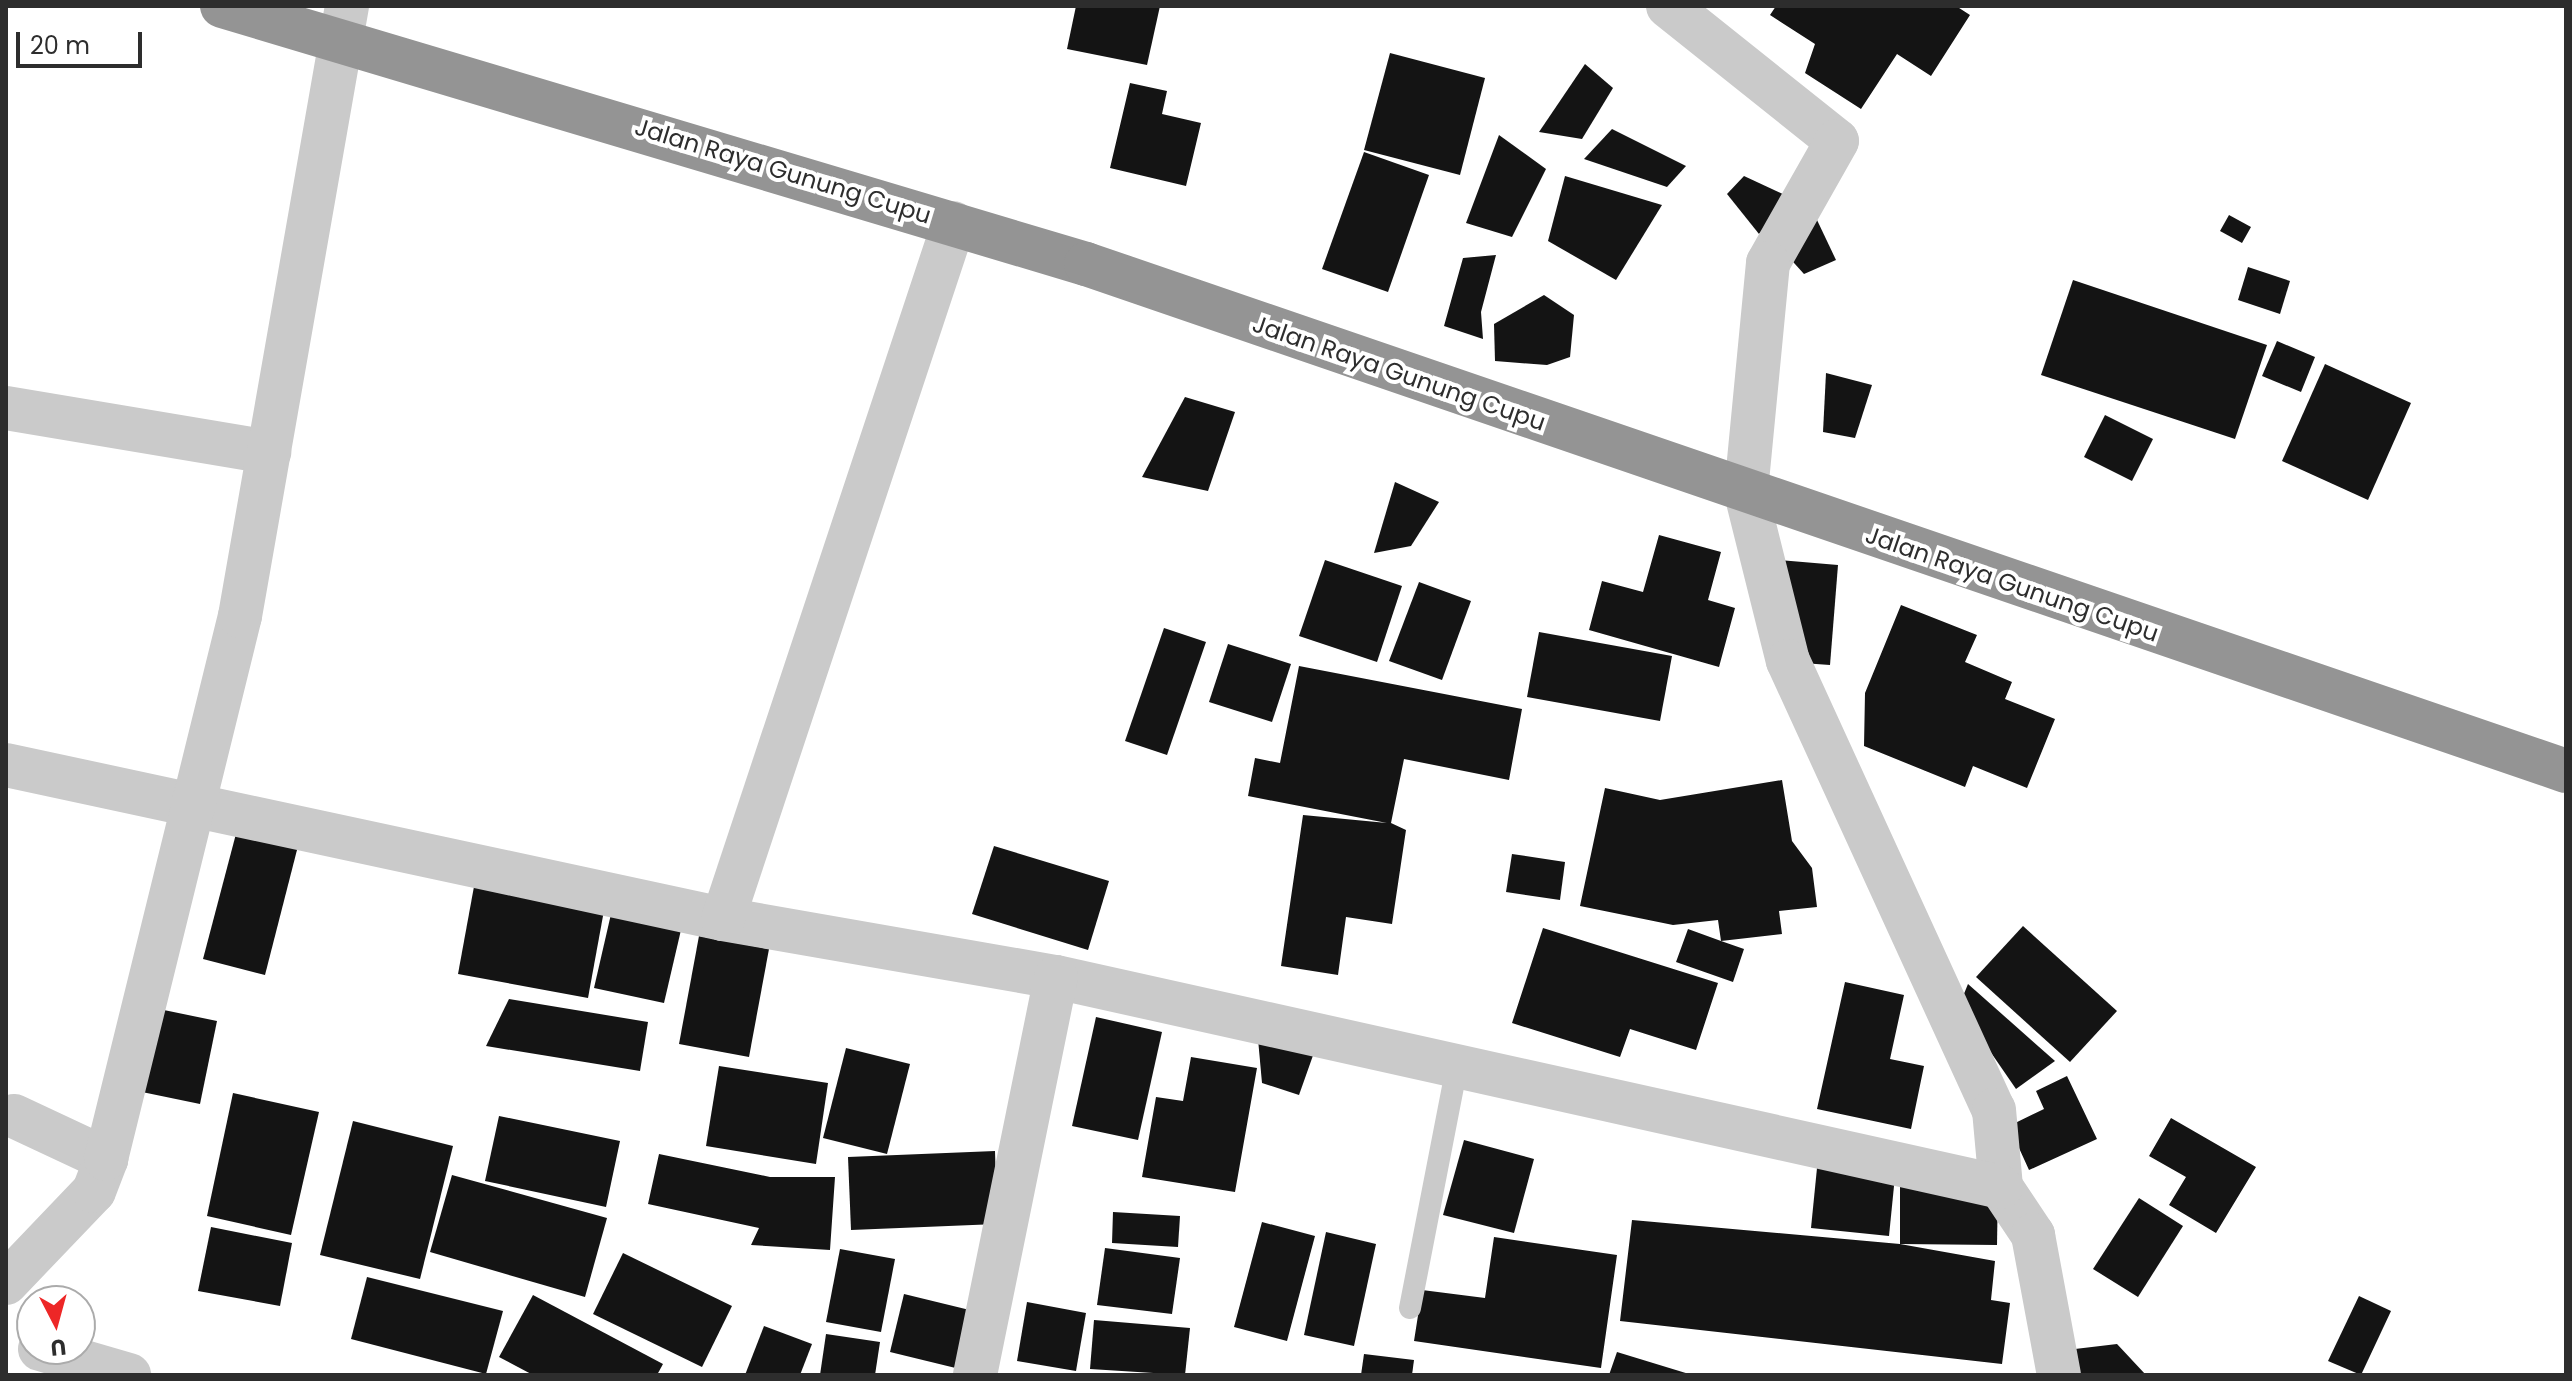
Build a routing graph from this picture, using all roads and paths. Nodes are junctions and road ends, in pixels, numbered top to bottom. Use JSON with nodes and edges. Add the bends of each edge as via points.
{"nodes":[{"id":1,"x":222,"y":6,"type":"edge"},
{"id":2,"x":1668,"y":6,"type":"edge"},
{"id":3,"x":345,"y":22,"type":"edge"},
{"id":4,"x":954,"y":223,"type":"junction"},
{"id":5,"x":6,"y":408,"type":"edge"},
{"id":6,"x":269,"y":452,"type":"junction"},
{"id":7,"x":1746,"y":493,"type":"junction"},
{"id":8,"x":6,"y":765,"type":"edge"},
{"id":9,"x":2566,"y":771,"type":"edge"},
{"id":10,"x":191,"y":805,"type":"junction"},
{"id":11,"x":723,"y":919,"type":"junction"},
{"id":12,"x":1056,"y":977,"type":"junction"},
{"id":13,"x":1457,"y":1067,"type":"junction"},
{"id":14,"x":14,"y":1116,"type":"dead end"},
{"id":15,"x":106,"y":1159,"type":"junction"},
{"id":16,"x":2001,"y":1187,"type":"junction"},
{"id":17,"x":10,"y":1279,"type":"edge"},
{"id":18,"x":1410,"y":1308,"type":"dead end"},
{"id":19,"x":95,"y":1365,"type":"edge"},
{"id":20,"x":129,"y":1375,"type":"edge"},
{"id":21,"x":975,"y":1375,"type":"edge"},
{"id":22,"x":2059,"y":1375,"type":"edge"}],
"edges":[{"from":1,"to":3,"type":"highway","name":"Jalan Raya Gunung Cupu"},
{"from":2,"to":7,"type":"street","via":[[1837,141],[1768,263]]},
{"from":3,"to":4,"type":"highway","name":"Jalan Raya Gunung Cupu"},
{"from":3,"to":6,"type":"street"},
{"from":4,"to":7,"type":"highway","name":"Jalan Raya Gunung Cupu"},
{"from":4,"to":11,"type":"street"},
{"from":5,"to":6,"type":"street"},
{"from":6,"to":10,"type":"street","via":[[240,616]]},
{"from":7,"to":9,"type":"highway","name":"Jalan Raya Gunung Cupu"},
{"from":7,"to":16,"type":"street","via":[[1788,661],[1994,1110]]},
{"from":8,"to":10,"type":"street"},
{"from":10,"to":11,"type":"street"},
{"from":10,"to":15,"type":"street"},
{"from":11,"to":12,"type":"street"},
{"from":12,"to":13,"type":"street"},
{"from":12,"to":21,"type":"street"},
{"from":13,"to":16,"type":"street"},
{"from":13,"to":18,"type":"lane"},
{"from":14,"to":15,"type":"street"},
{"from":15,"to":17,"type":"street","via":[[94,1191]]},
{"from":16,"to":22,"type":"street","via":[[2033,1235]]},
{"from":19,"to":20,"type":"street"}]}
